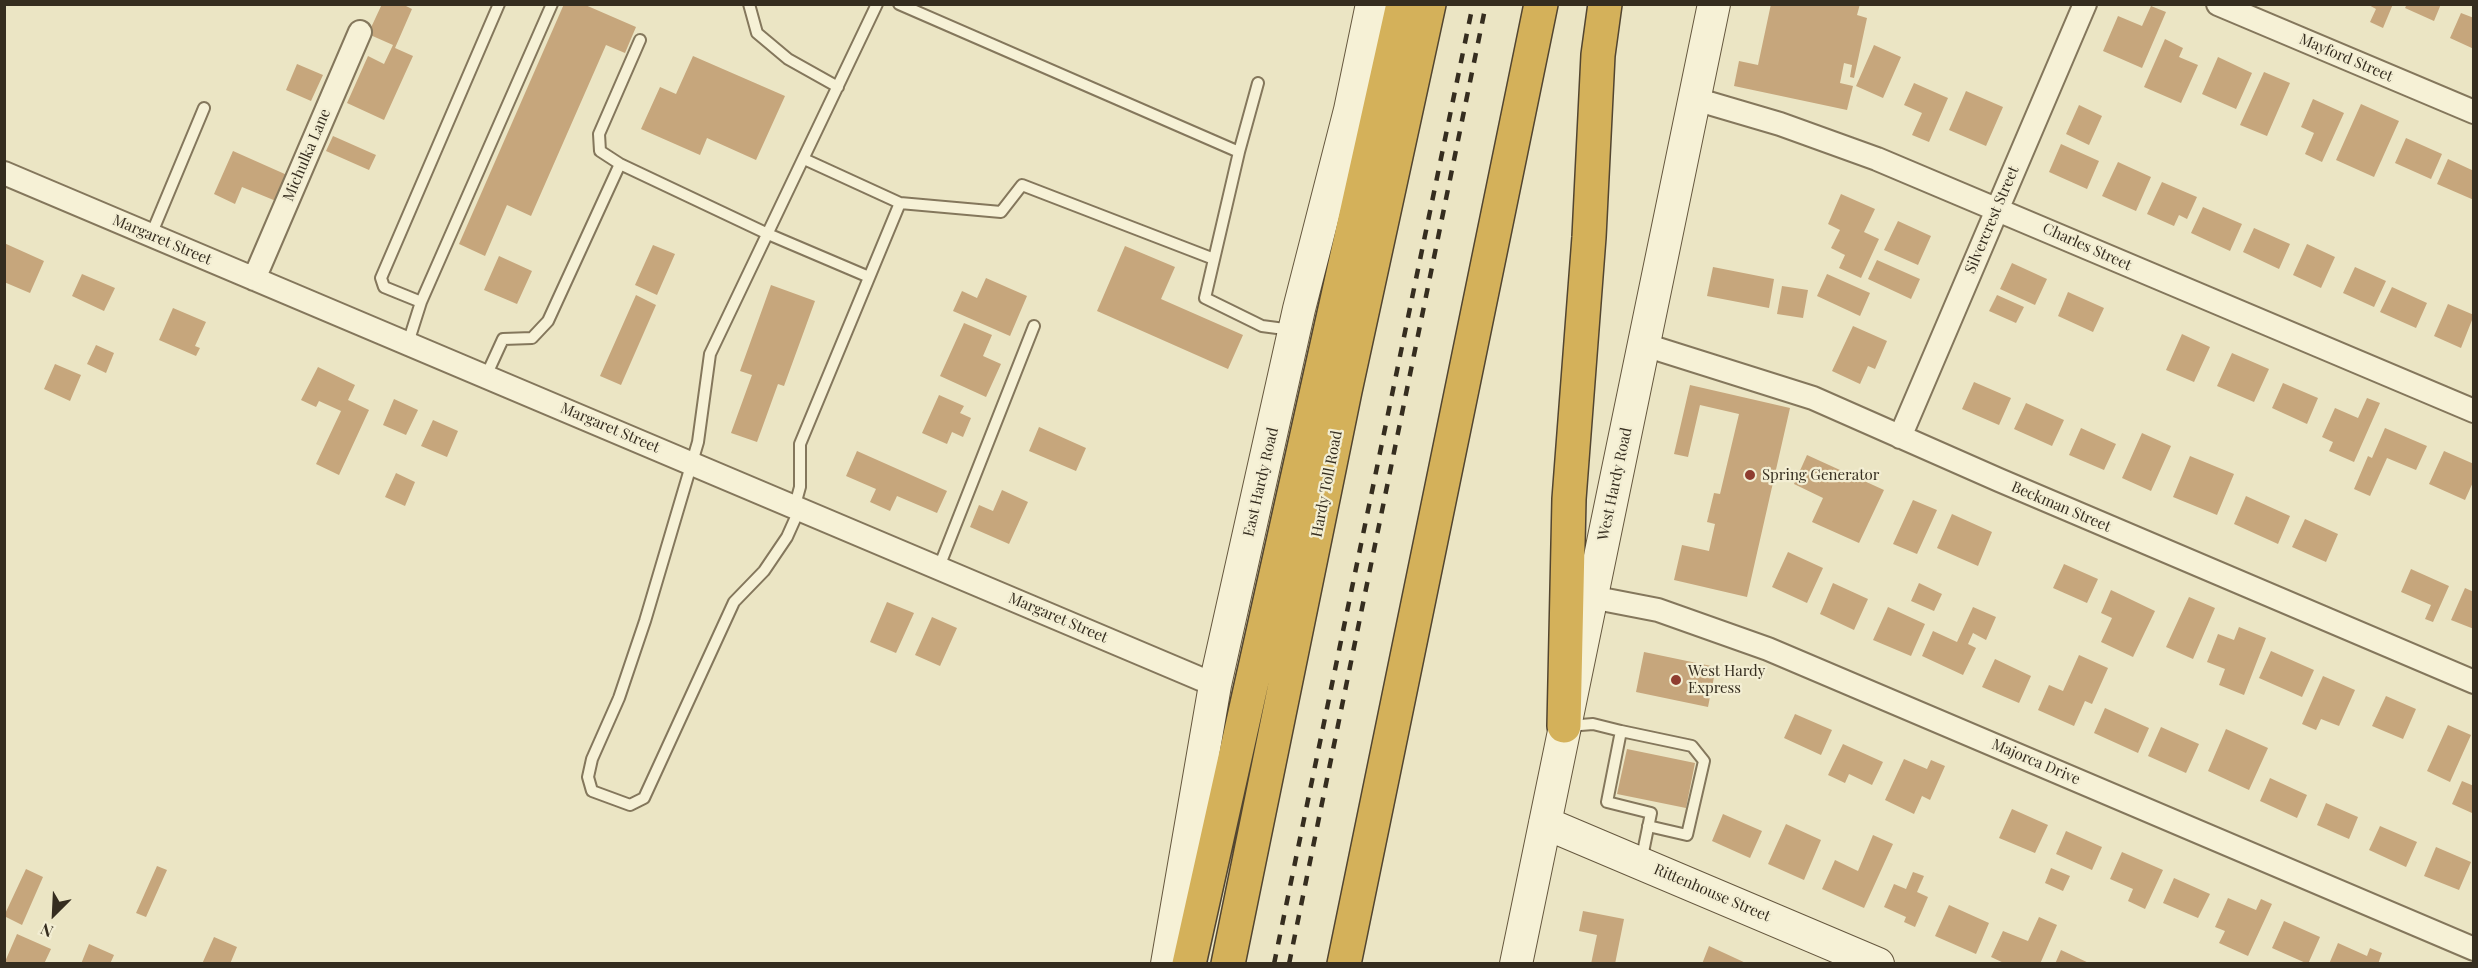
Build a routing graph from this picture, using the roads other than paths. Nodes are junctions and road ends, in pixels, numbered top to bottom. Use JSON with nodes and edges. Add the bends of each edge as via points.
{"nodes":[{"id":1,"x":499,"y":4,"type":"edge"},
{"id":2,"x":552,"y":4,"type":"edge"},
{"id":3,"x":749,"y":4,"type":"edge"},
{"id":4,"x":877,"y":4,"type":"edge"},
{"id":5,"x":900,"y":4,"type":"edge"},
{"id":6,"x":1372,"y":4,"type":"edge"},
{"id":7,"x":1403,"y":4,"type":"edge"},
{"id":8,"x":1428,"y":4,"type":"edge"},
{"id":9,"x":1541,"y":4,"type":"edge"},
{"id":10,"x":1605,"y":4,"type":"edge"},
{"id":11,"x":1714,"y":4,"type":"edge"},
{"id":12,"x":2085,"y":4,"type":"edge"},
{"id":13,"x":2218,"y":4,"type":"edge"},
{"id":14,"x":360,"y":32,"type":"dead end"},
{"id":15,"x":640,"y":40,"type":"dead end"},
{"id":16,"x":1258,"y":83,"type":"dead end"},
{"id":17,"x":838,"y":87,"type":"junction"},
{"id":18,"x":1695,"y":99,"type":"junction"},
{"id":19,"x":204,"y":108,"type":"dead end"},
{"id":20,"x":2474,"y":112,"type":"edge"},
{"id":21,"x":1239,"y":153,"type":"junction"},
{"id":22,"x":804,"y":159,"type":"junction"},
{"id":23,"x":620,"y":164,"type":"junction"},
{"id":24,"x":4,"y":173,"type":"edge"},
{"id":25,"x":900,"y":203,"type":"junction"},
{"id":26,"x":1998,"y":208,"type":"junction"},
{"id":27,"x":768,"y":234,"type":"junction"},
{"id":28,"x":151,"y":235,"type":"junction"},
{"id":29,"x":1214,"y":259,"type":"junction"},
{"id":30,"x":869,"y":277,"type":"junction"},
{"id":31,"x":254,"y":279,"type":"junction"},
{"id":32,"x":421,"y":303,"type":"junction"},
{"id":33,"x":1034,"y":326,"type":"dead end"},
{"id":34,"x":1295,"y":331,"type":"junction"},
{"id":35,"x":408,"y":343,"type":"junction"},
{"id":36,"x":1645,"y":345,"type":"junction"},
{"id":37,"x":486,"y":376,"type":"junction"},
{"id":38,"x":2474,"y":411,"type":"edge"},
{"id":39,"x":1900,"y":437,"type":"junction"},
{"id":40,"x":690,"y":462,"type":"junction"},
{"id":41,"x":797,"y":506,"type":"junction"},
{"id":42,"x":939,"y":567,"type":"junction"},
{"id":43,"x":1592,"y":597,"type":"junction"},
{"id":44,"x":2474,"y":682,"type":"edge"},
{"id":45,"x":1215,"y":685,"type":"junction"},
{"id":46,"x":1564,"y":726,"type":"junction"},
{"id":47,"x":1621,"y":731,"type":"junction"},
{"id":48,"x":1545,"y":824,"type":"junction"},
{"id":49,"x":1648,"y":826,"type":"junction"},
{"id":50,"x":1641,"y":862,"type":"junction"},
{"id":51,"x":2474,"y":949,"type":"edge"},
{"id":52,"x":1167,"y":963,"type":"edge"},
{"id":53,"x":1189,"y":963,"type":"edge"},
{"id":54,"x":1228,"y":963,"type":"edge"},
{"id":55,"x":1344,"y":963,"type":"edge"},
{"id":56,"x":1516,"y":963,"type":"edge"},
{"id":57,"x":1878,"y":963,"type":"edge"}],
"edges":[{"from":1,"to":32,"type":"lane","via":[[381,278],[384,287]]},
{"from":2,"to":32,"type":"lane"},
{"from":3,"to":17,"type":"lane","via":[[757,33],[788,59]]},
{"from":4,"to":17,"type":"lane"},
{"from":5,"to":21,"type":"lane"},
{"from":6,"to":34,"type":"main road","name":"East Hardy Road"},
{"from":7,"to":53,"type":"highway"},
{"from":8,"to":54,"type":"highway","name":"Hardy Toll Road"},
{"from":9,"to":55,"type":"highway"},
{"from":10,"to":46,"type":"highway","via":[[1598,55],[1569,499]]},
{"from":11,"to":18,"type":"main road","name":"West Hardy Road"},
{"from":12,"to":26,"type":"street","name":"Silvercrest Street"},
{"from":13,"to":20,"type":"street","name":"Mayford Street"},
{"from":14,"to":31,"type":"street","name":"Michulka Lane"},
{"from":15,"to":23,"type":"lane","via":[[599,134],[600,151]]},
{"from":16,"to":21,"type":"lane"},
{"from":17,"to":22,"type":"lane"},
{"from":18,"to":26,"type":"street","name":"Charles Street","via":[[1834,142]]},
{"from":18,"to":36,"type":"main road","name":"West Hardy Road"},
{"from":19,"to":28,"type":"lane"},
{"from":21,"to":29,"type":"lane"},
{"from":22,"to":25,"type":"lane"},
{"from":22,"to":27,"type":"lane"},
{"from":23,"to":27,"type":"lane"},
{"from":23,"to":37,"type":"lane","via":[[548,321],[532,338],[503,339]]},
{"from":24,"to":28,"type":"street","name":"Margaret Street"},
{"from":25,"to":29,"type":"lane","via":[[1001,212],[1022,185]]},
{"from":25,"to":30,"type":"lane"},
{"from":26,"to":38,"type":"street","name":"Charles Street"},
{"from":26,"to":39,"type":"street","name":"Silvercrest Street"},
{"from":27,"to":30,"type":"lane"},
{"from":27,"to":40,"type":"lane","via":[[710,354],[698,442]]},
{"from":28,"to":31,"type":"street","name":"Margaret Street"},
{"from":29,"to":34,"type":"lane","via":[[1205,298],[1262,326]]},
{"from":30,"to":41,"type":"lane","via":[[800,444]]},
{"from":31,"to":35,"type":"street","name":"Margaret Street"},
{"from":32,"to":35,"type":"lane"},
{"from":33,"to":42,"type":"lane"},
{"from":34,"to":45,"type":"main road","name":"East Hardy Road"},
{"from":35,"to":37,"type":"street","name":"Margaret Street"},
{"from":36,"to":39,"type":"street","name":"Beckman Street","via":[[1769,382]]},
{"from":36,"to":43,"type":"main road","name":"West Hardy Road"},
{"from":37,"to":40,"type":"street","name":"Margaret Street"},
{"from":39,"to":44,"type":"street","name":"Beckman Street"},
{"from":40,"to":41,"type":"street","name":"Margaret Street"},
{"from":40,"to":41,"type":"lane","via":[[641,632],[619,698],[592,759],[588,777],[592,790],[612,800],[630,805],[644,798],[734,602],[764,571],[787,537]]},
{"from":41,"to":42,"type":"street","name":"Margaret Street"},
{"from":42,"to":45,"type":"street","name":"Margaret Street"},
{"from":43,"to":46,"type":"main road","name":"West Hardy Road"},
{"from":43,"to":51,"type":"street","name":"Majorca Drive","via":[[1658,610],[1768,649]]},
{"from":45,"to":52,"type":"main road","name":"East Hardy Road"},
{"from":46,"to":47,"type":"lane","via":[[1593,724]]},
{"from":46,"to":48,"type":"main road","name":"West Hardy Road"},
{"from":47,"to":49,"type":"lane","via":[[1607,802],[1651,813]]},
{"from":47,"to":49,"type":"lane","via":[[1692,746],[1704,761],[1687,835]]},
{"from":48,"to":50,"type":"main road","name":"Rittenhouse Street"},
{"from":48,"to":56,"type":"main road","name":"West Hardy Road"},
{"from":49,"to":50,"type":"lane"},
{"from":50,"to":57,"type":"main road","name":"Rittenhouse Street"}]}
